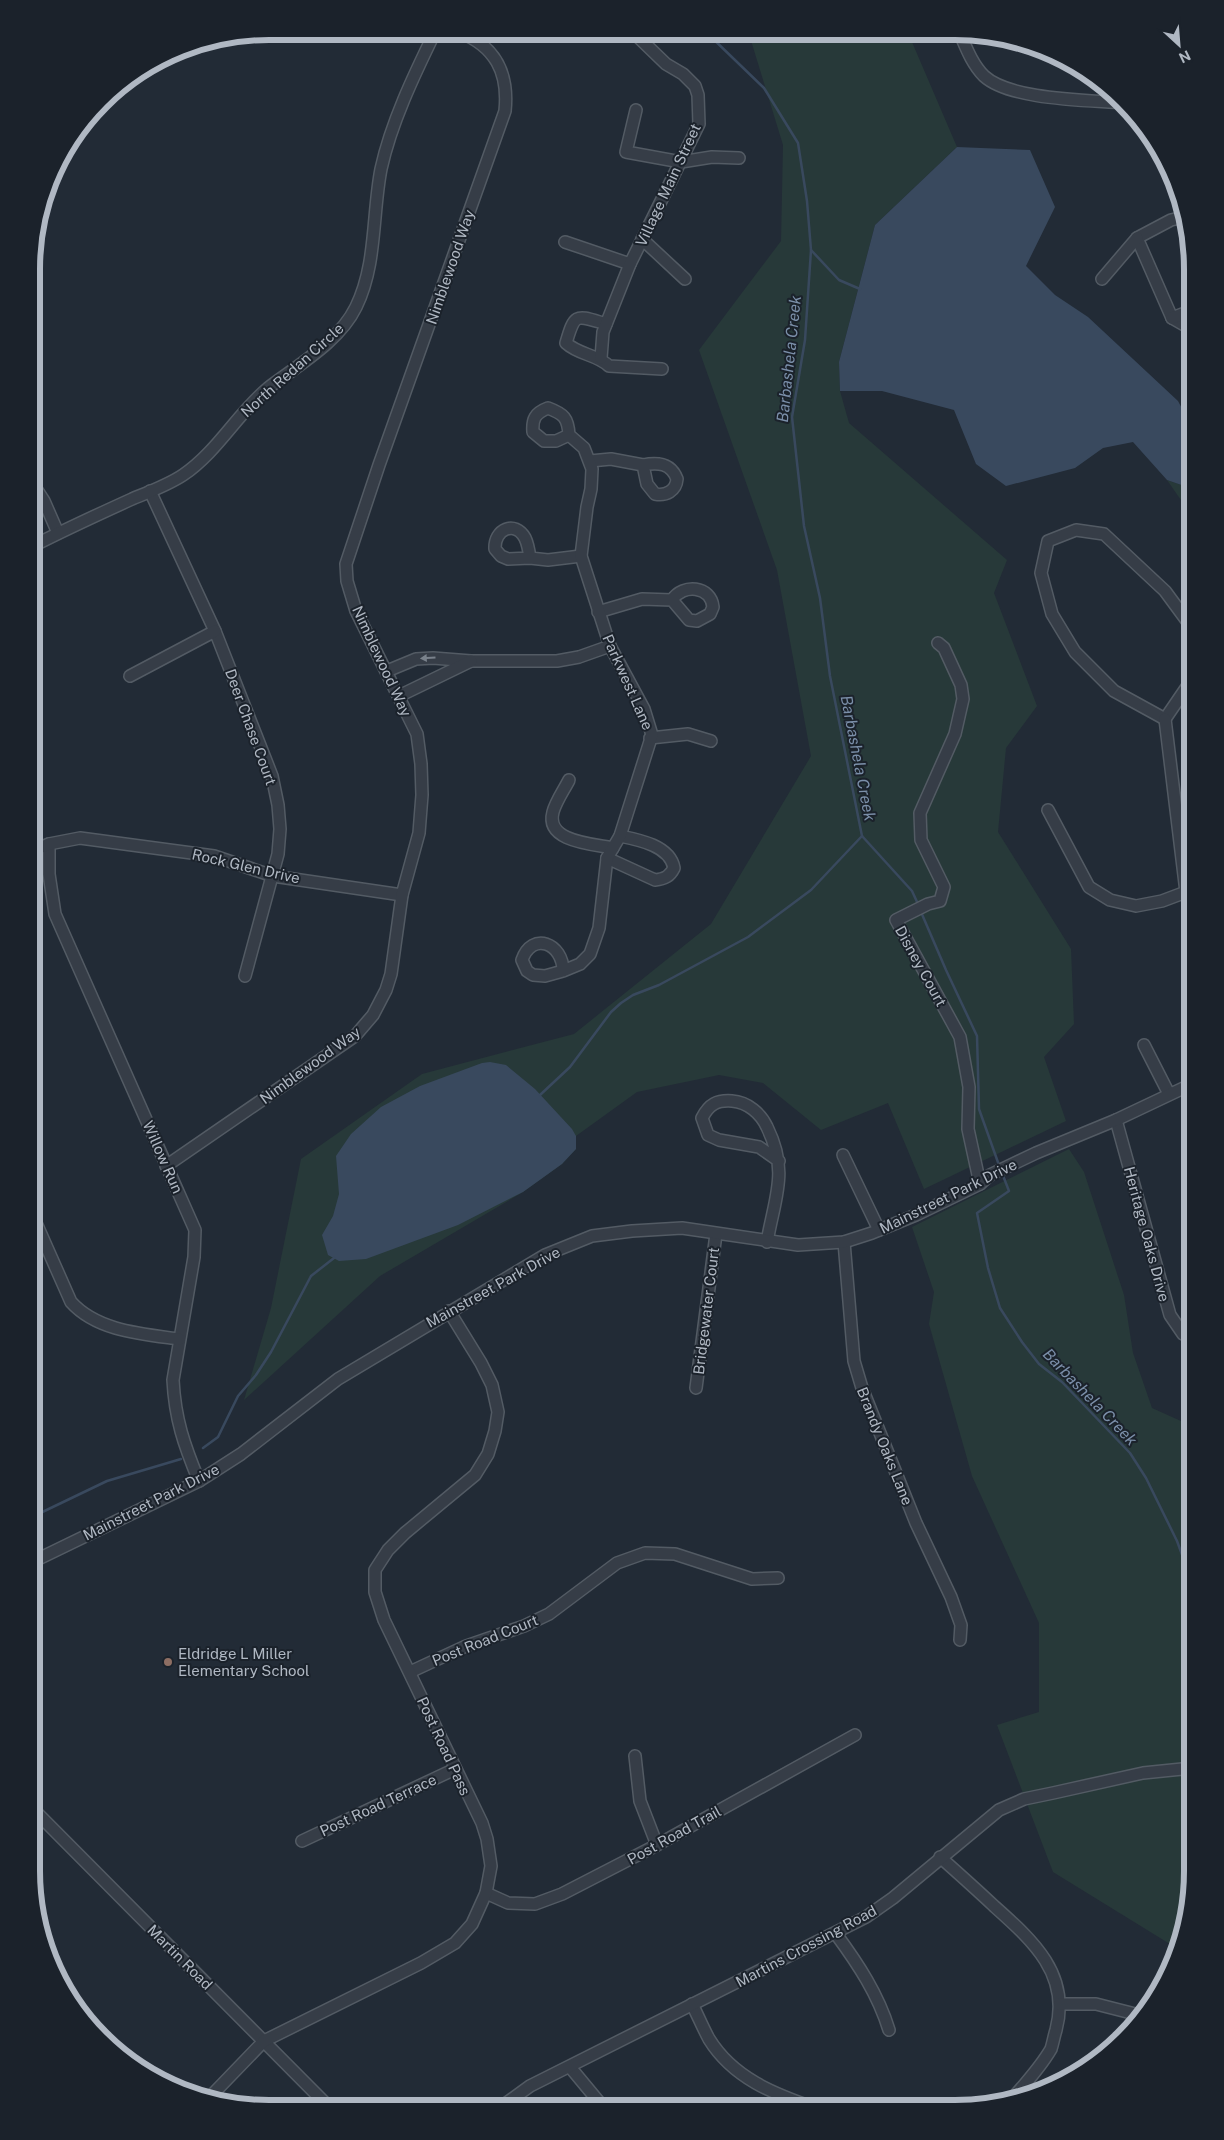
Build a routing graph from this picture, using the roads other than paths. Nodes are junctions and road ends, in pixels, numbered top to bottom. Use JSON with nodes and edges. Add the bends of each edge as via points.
{"nodes":[{"id":1,"x":431,"y":40,"type":"edge"},
{"id":2,"x":476,"y":40,"type":"edge"},
{"id":3,"x":641,"y":40,"type":"edge"},
{"id":4,"x":963,"y":40,"type":"edge"},
{"id":5,"x":1111,"y":102,"type":"edge"},
{"id":6,"x":636,"y":110,"type":"dead end"},
{"id":7,"x":739,"y":158,"type":"dead end"},
{"id":8,"x":680,"y":162,"type":"junction"},
{"id":9,"x":1178,"y":218,"type":"edge"},
{"id":10,"x":1136,"y":238,"type":"junction"},
{"id":11,"x":642,"y":240,"type":"junction"},
{"id":12,"x":565,"y":242,"type":"dead end"},
{"id":13,"x":630,"y":264,"type":"junction"},
{"id":14,"x":684,"y":279,"type":"dead end"},
{"id":15,"x":1102,"y":279,"type":"dead end"},
{"id":16,"x":1184,"y":313,"type":"edge"},
{"id":17,"x":1172,"y":318,"type":"junction"},
{"id":18,"x":606,"y":324,"type":"junction"},
{"id":19,"x":1184,"y":325,"type":"edge"},
{"id":20,"x":601,"y":358,"type":"junction"},
{"id":21,"x":662,"y":369,"type":"dead end"},
{"id":22,"x":569,"y":435,"type":"dead end"},
{"id":23,"x":590,"y":460,"type":"junction"},
{"id":24,"x":643,"y":465,"type":"dead end"},
{"id":25,"x":150,"y":491,"type":"junction"},
{"id":26,"x":40,"y":495,"type":"edge"},
{"id":27,"x":58,"y":533,"type":"junction"},
{"id":28,"x":40,"y":542,"type":"edge"},
{"id":29,"x":581,"y":556,"type":"junction"},
{"id":30,"x":530,"y":558,"type":"dead end"},
{"id":31,"x":672,"y":600,"type":"dead end"},
{"id":32,"x":598,"y":612,"type":"junction"},
{"id":33,"x":1184,"y":617,"type":"edge"},
{"id":34,"x":215,"y":631,"type":"junction"},
{"id":35,"x":938,"y":643,"type":"dead end"},
{"id":36,"x":610,"y":646,"type":"junction"},
{"id":37,"x":471,"y":661,"type":"junction"},
{"id":38,"x":387,"y":671,"type":"junction"},
{"id":39,"x":130,"y":676,"type":"dead end"},
{"id":40,"x":1184,"y":691,"type":"edge"},
{"id":41,"x":399,"y":696,"type":"junction"},
{"id":42,"x":1165,"y":719,"type":"junction"},
{"id":43,"x":650,"y":738,"type":"junction"},
{"id":44,"x":711,"y":741,"type":"dead end"},
{"id":45,"x":569,"y":780,"type":"dead end"},
{"id":46,"x":1048,"y":810,"type":"dead end"},
{"id":47,"x":620,"y":836,"type":"junction"},
{"id":48,"x":50,"y":844,"type":"junction"},
{"id":49,"x":40,"y":848,"type":"edge"},
{"id":50,"x":610,"y":853,"type":"junction"},
{"id":51,"x":273,"y":876,"type":"junction"},
{"id":52,"x":1184,"y":876,"type":"edge"},
{"id":53,"x":1184,"y":893,"type":"edge"},
{"id":54,"x":402,"y":895,"type":"junction"},
{"id":55,"x":563,"y":971,"type":"dead end"},
{"id":56,"x":246,"y":976,"type":"dead end"},
{"id":57,"x":1144,"y":1045,"type":"dead end"},
{"id":58,"x":1184,"y":1087,"type":"edge"},
{"id":59,"x":1169,"y":1094,"type":"junction"},
{"id":60,"x":1116,"y":1120,"type":"junction"},
{"id":61,"x":843,"y":1155,"type":"dead end"},
{"id":62,"x":779,"y":1161,"type":"junction"},
{"id":63,"x":166,"y":1166,"type":"junction"},
{"id":64,"x":980,"y":1184,"type":"junction"},
{"id":65,"x":879,"y":1230,"type":"junction"},
{"id":66,"x":40,"y":1232,"type":"edge"},
{"id":67,"x":716,"y":1234,"type":"junction"},
{"id":68,"x":767,"y":1242,"type":"junction"},
{"id":69,"x":844,"y":1242,"type":"junction"},
{"id":70,"x":449,"y":1311,"type":"junction"},
{"id":71,"x":1184,"y":1334,"type":"edge"},
{"id":72,"x":179,"y":1339,"type":"junction"},
{"id":73,"x":696,"y":1388,"type":"dead end"},
{"id":74,"x":199,"y":1481,"type":"junction"},
{"id":75,"x":40,"y":1558,"type":"edge"},
{"id":76,"x":778,"y":1578,"type":"dead end"},
{"id":77,"x":960,"y":1640,"type":"dead end"},
{"id":78,"x":410,"y":1672,"type":"junction"},
{"id":79,"x":856,"y":1735,"type":"dead end"},
{"id":80,"x":635,"y":1756,"type":"dead end"},
{"id":81,"x":455,"y":1769,"type":"junction"},
{"id":82,"x":1184,"y":1769,"type":"edge"},
{"id":83,"x":40,"y":1816,"type":"edge"},
{"id":84,"x":302,"y":1841,"type":"dead end"},
{"id":85,"x":657,"y":1845,"type":"junction"},
{"id":86,"x":940,"y":1857,"type":"junction"},
{"id":87,"x":486,"y":1893,"type":"junction"},
{"id":88,"x":836,"y":1934,"type":"junction"},
{"id":89,"x":692,"y":2004,"type":"junction"},
{"id":90,"x":1060,"y":2004,"type":"junction"},
{"id":91,"x":1134,"y":2014,"type":"edge"},
{"id":92,"x":890,"y":2030,"type":"dead end"},
{"id":93,"x":264,"y":2041,"type":"junction"},
{"id":94,"x":570,"y":2067,"type":"junction"},
{"id":95,"x":1019,"y":2091,"type":"edge"},
{"id":96,"x":214,"y":2093,"type":"edge"},
{"id":97,"x":322,"y":2100,"type":"edge"},
{"id":98,"x":512,"y":2100,"type":"edge"},
{"id":99,"x":597,"y":2100,"type":"edge"},
{"id":100,"x":794,"y":2100,"type":"edge"}],
"edges":[{"from":1,"to":25,"type":"street","name":"North Redan Circle","via":[[387,144],[380,172],[367,274],[346,323],[322,347],[266,390],[184,475]]},
{"from":2,"to":38,"type":"street","name":"Nimblewood Way","via":[[489,49],[495,59],[507,95],[505,111],[346,564],[347,581],[356,610]]},
{"from":3,"to":8,"type":"street","name":"Village Main Street","via":[[666,64],[683,74],[695,86],[698,95],[699,124]]},
{"from":4,"to":5,"type":"street","via":[[984,76],[1001,87],[1030,94]]},
{"from":6,"to":8,"type":"street","via":[[626,152]]},
{"from":7,"to":8,"type":"street","via":[[712,157]]},
{"from":8,"to":11,"type":"street","name":"Village Main Street"},
{"from":9,"to":10,"type":"street"},
{"from":10,"to":15,"type":"street"},
{"from":10,"to":17,"type":"street"},
{"from":11,"to":13,"type":"street","name":"Village Main Street"},
{"from":11,"to":14,"type":"street"},
{"from":12,"to":13,"type":"street"},
{"from":13,"to":18,"type":"street","name":"Village Main Street"},
{"from":16,"to":17,"type":"street"},
{"from":17,"to":19,"type":"street"},
{"from":18,"to":20,"type":"street","name":"Village Main Street"},
{"from":18,"to":20,"type":"street","via":[[577,318],[572,322],[566,343],[572,349]]},
{"from":20,"to":21,"type":"street","via":[[609,366]]},
{"from":22,"to":23,"type":"street","via":[[584,448]]},
{"from":23,"to":24,"type":"street","via":[[624,460]]},
{"from":23,"to":29,"type":"street","name":"Parkwest Lane","via":[[591,489]]},
{"from":25,"to":27,"type":"street","name":"North Redan Circle"},
{"from":25,"to":34,"type":"street","name":"Deer Chase Court"},
{"from":26,"to":27,"type":"street"},
{"from":27,"to":28,"type":"street","name":"North Redan Circle"},
{"from":29,"to":30,"type":"street","via":[[548,560]]},
{"from":29,"to":32,"type":"street","name":"Parkwest Lane"},
{"from":31,"to":32,"type":"street","via":[[642,599]]},
{"from":32,"to":36,"type":"street","name":"Parkwest Lane"},
{"from":33,"to":42,"type":"street","via":[[1164,591],[1104,534],[1076,530],[1048,541],[1041,574],[1052,614],[1075,652],[1114,691]]},
{"from":34,"to":39,"type":"street"},
{"from":34,"to":51,"type":"street","name":"Deer Chase Court","via":[[272,776],[280,829]]},
{"from":35,"to":64,"type":"street","name":"Disney Court","via":[[944,648],[961,685],[963,699],[955,734],[920,813],[922,840],[944,887],[940,901],[896,920],[960,1037],[968,1087],[968,1129]]},
{"from":36,"to":37,"type":"street","via":[[557,661]]},
{"from":36,"to":43,"type":"street","name":"Parkwest Lane","via":[[646,715]]},
{"from":37,"to":38,"type":"street","one_way":true,"via":[[416,659]]},
{"from":37,"to":41,"type":"street"},
{"from":38,"to":41,"type":"street","name":"Nimblewood Way"},
{"from":40,"to":42,"type":"street"},
{"from":41,"to":54,"type":"street","name":"Nimblewood Way","via":[[417,734],[422,796],[419,833]]},
{"from":42,"to":52,"type":"street"},
{"from":43,"to":44,"type":"street","via":[[688,734]]},
{"from":43,"to":47,"type":"street","name":"Parkwest Lane"},
{"from":45,"to":50,"type":"street","via":[[553,812],[552,824],[558,832],[574,840]]},
{"from":46,"to":53,"type":"street","via":[[1089,887],[1110,900],[1136,906],[1162,902]]},
{"from":47,"to":50,"type":"street","name":"Parkwest Lane"},
{"from":47,"to":50,"type":"street","via":[[667,852],[673,860],[671,875],[655,880]]},
{"from":48,"to":49,"type":"street","name":"Rock Glen Drive"},
{"from":48,"to":51,"type":"street","name":"Rock Glen Drive","via":[[80,838],[185,851],[214,856]]},
{"from":48,"to":63,"type":"street","name":"Willow Run","via":[[49,874],[55,914]]},
{"from":50,"to":55,"type":"street","name":"Parkwest Lane","via":[[594,948],[586,959]]},
{"from":51,"to":54,"type":"street","name":"Rock Glen Drive"},
{"from":51,"to":56,"type":"street","name":"Deer Chase Court"},
{"from":54,"to":63,"type":"street","name":"Nimblewood Way","via":[[391,974],[374,1015],[365,1026],[317,1064]]},
{"from":57,"to":59,"type":"street"},
{"from":58,"to":59,"type":"street","name":"Mainstreet Park Drive"},
{"from":59,"to":60,"type":"street","name":"Mainstreet Park Drive"},
{"from":60,"to":64,"type":"street","name":"Mainstreet Park Drive","via":[[1007,1167]]},
{"from":60,"to":71,"type":"street","name":"Heritage Oaks Drive","via":[[1170,1315]]},
{"from":61,"to":65,"type":"street"},
{"from":62,"to":62,"type":"street","via":[[776,1145],[762,1117],[747,1106],[724,1101],[714,1102],[706,1109],[702,1118],[708,1135],[759,1147]]},
{"from":62,"to":68,"type":"street","via":[[778,1189]]},
{"from":63,"to":72,"type":"street","name":"Willow Run","via":[[195,1230],[194,1257]]},
{"from":64,"to":65,"type":"street","name":"Mainstreet Park Drive"},
{"from":65,"to":69,"type":"street","name":"Mainstreet Park Drive"},
{"from":66,"to":72,"type":"street","via":[[71,1302],[80,1312],[105,1324]]},
{"from":67,"to":68,"type":"street","name":"Mainstreet Park Drive"},
{"from":67,"to":70,"type":"street","name":"Mainstreet Park Drive","via":[[682,1228],[592,1236],[544,1255]]},
{"from":67,"to":73,"type":"street","name":"Bridgewater Court"},
{"from":68,"to":69,"type":"street","name":"Mainstreet Park Drive","via":[[798,1246]]},
{"from":69,"to":77,"type":"street","name":"Brandy Oaks Lane","via":[[854,1361],[916,1524],[951,1597],[961,1625]]},
{"from":70,"to":74,"type":"street","name":"Mainstreet Park Drive","via":[[338,1379],[241,1454]]},
{"from":70,"to":78,"type":"street","name":"Post Road Pass","via":[[492,1385],[498,1412],[496,1431],[488,1454],[475,1475],[405,1532],[375,1570],[375,1592],[384,1620]]},
{"from":72,"to":74,"type":"street","name":"Willow Run","via":[[173,1380],[174,1399],[181,1436]]},
{"from":74,"to":75,"type":"street","name":"Mainstreet Park Drive"},
{"from":76,"to":78,"type":"street","name":"Post Road Court","via":[[752,1579],[675,1554],[645,1552],[616,1563],[549,1614]]},
{"from":78,"to":81,"type":"street","name":"Post Road Pass"},
{"from":79,"to":85,"type":"street","name":"Post Road Trail"},
{"from":80,"to":85,"type":"street","via":[[640,1801]]},
{"from":81,"to":84,"type":"street","name":"Post Road Terrace"},
{"from":81,"to":87,"type":"street","name":"Post Road Pass","via":[[487,1839],[491,1866]]},
{"from":82,"to":86,"type":"street","name":"Martins Crossing Road","via":[[1143,1773],[1024,1799],[998,1810]]},
{"from":83,"to":93,"type":"street","name":"Martin Road"},
{"from":85,"to":87,"type":"street","name":"Post Road Trail","via":[[562,1894],[535,1904],[508,1903]]},
{"from":86,"to":88,"type":"street","name":"Martins Crossing Road","via":[[893,1898]]},
{"from":86,"to":90,"type":"street","via":[[1030,1938],[1047,1961]]},
{"from":87,"to":93,"type":"street","name":"Post Road Pass","via":[[472,1924],[455,1943]]},
{"from":88,"to":89,"type":"street","name":"Martins Crossing Road"},
{"from":88,"to":92,"type":"street","via":[[866,1976]]},
{"from":89,"to":94,"type":"street","name":"Martins Crossing Road"},
{"from":89,"to":100,"type":"street","via":[[709,2039],[724,2059],[764,2089]]},
{"from":90,"to":91,"type":"street","via":[[1096,2004]]},
{"from":90,"to":95,"type":"street","via":[[1051,2048]]},
{"from":93,"to":96,"type":"street","name":"Post Road Pass"},
{"from":93,"to":97,"type":"street","name":"Martin Road"},
{"from":94,"to":98,"type":"street","name":"Martins Crossing Road","via":[[530,2086]]},
{"from":94,"to":99,"type":"street"}]}
